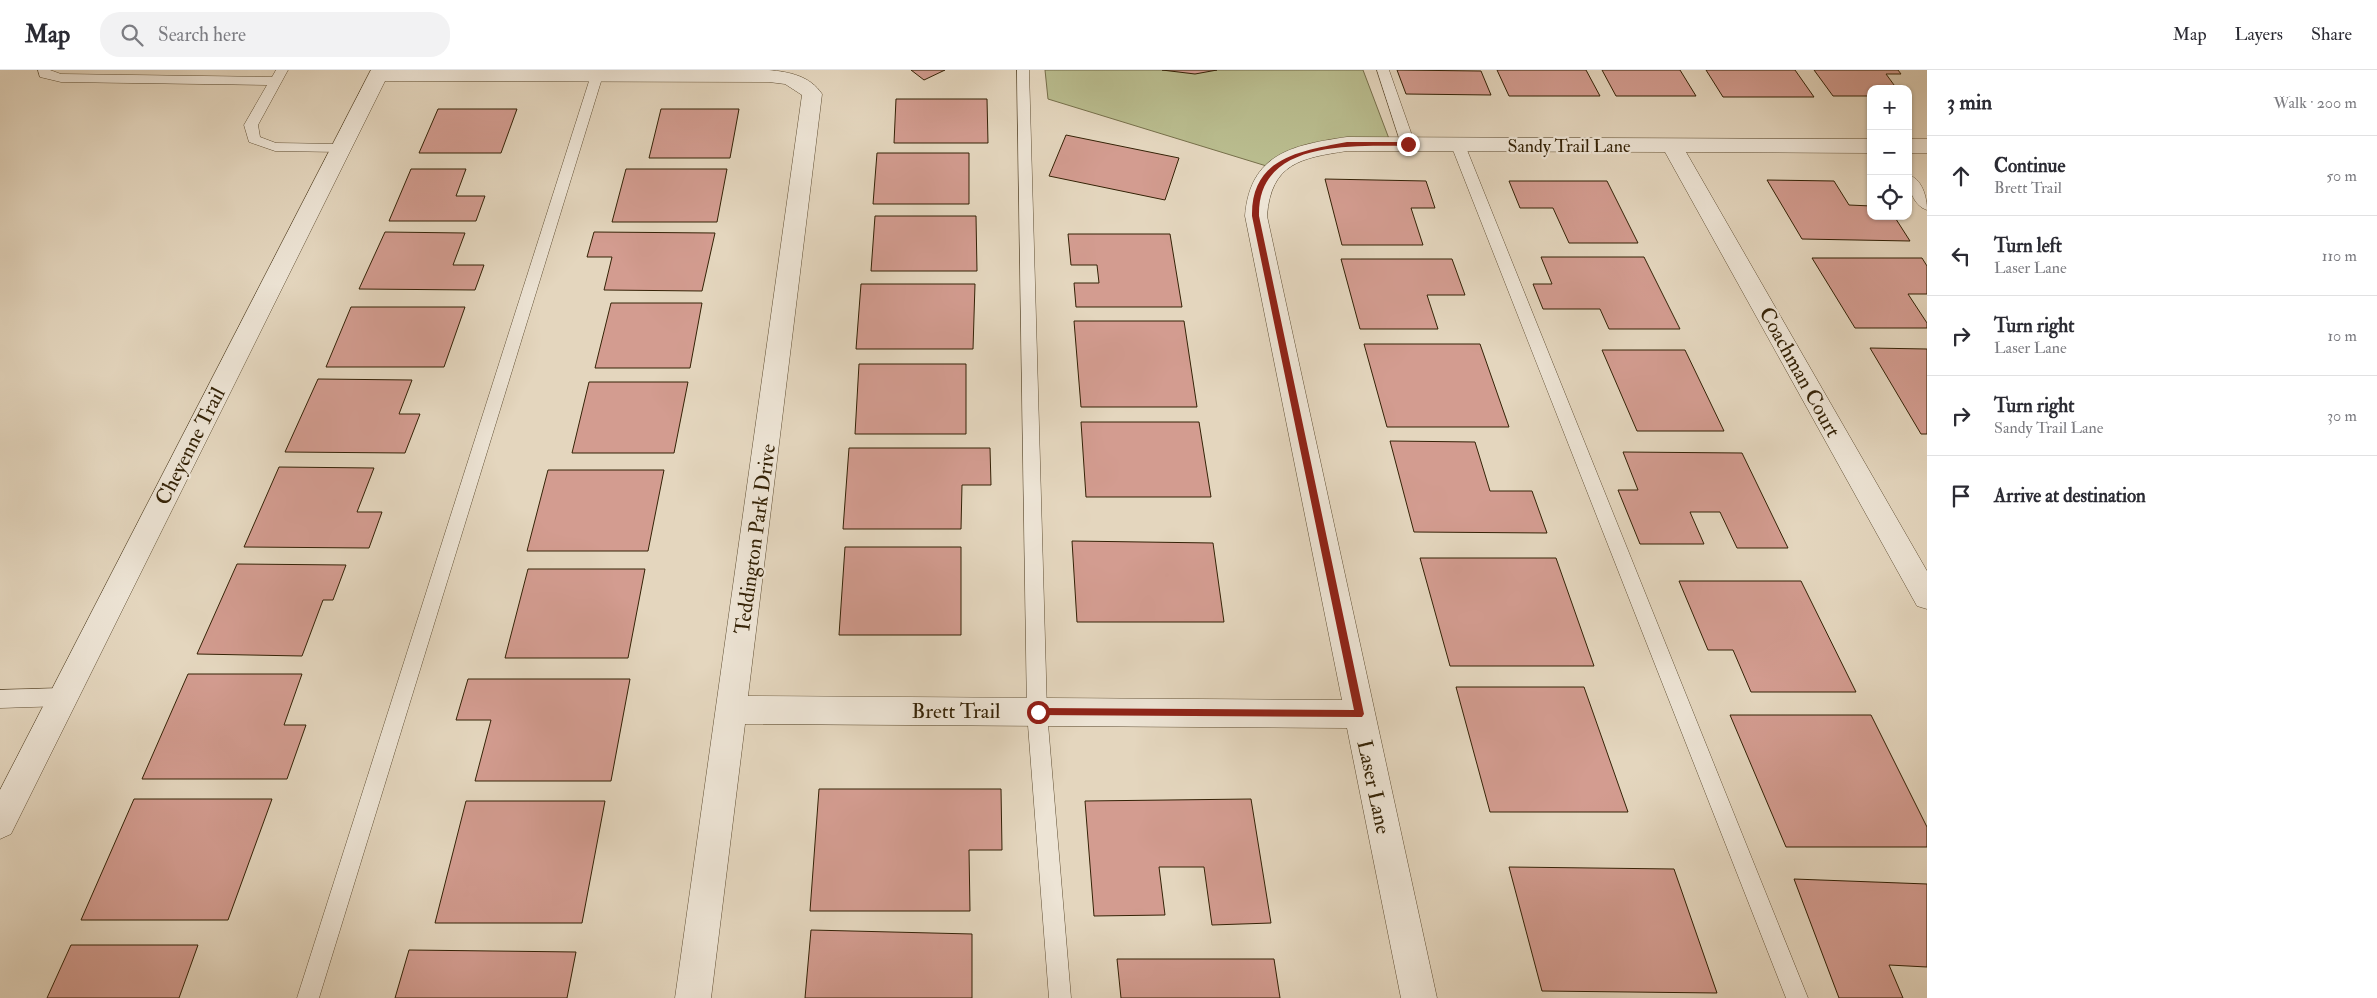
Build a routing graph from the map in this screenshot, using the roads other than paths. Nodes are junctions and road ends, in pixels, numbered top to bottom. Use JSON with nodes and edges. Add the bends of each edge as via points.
{"nodes":[{"id":1,"x":44,"y":70,"type":"edge"},
{"id":2,"x":1023,"y":70,"type":"edge"},
{"id":3,"x":1383,"y":70,"type":"edge"},
{"id":4,"x":380,"y":73,"type":"edge"},
{"id":5,"x":526,"y":73,"type":"edge"},
{"id":6,"x":279,"y":76,"type":"edge"},
{"id":7,"x":597,"y":76,"type":"junction"},
{"id":8,"x":1408,"y":144,"type":"junction"},
{"id":9,"x":1458,"y":145,"type":"junction"},
{"id":10,"x":1672,"y":146,"type":"junction"},
{"id":11,"x":1867,"y":146,"type":"edge"},
{"id":12,"x":1912,"y":146,"type":"edge"},
{"id":13,"x":1927,"y":146,"type":"edge"},
{"id":14,"x":341,"y":148,"type":"junction"},
{"id":15,"x":1273,"y":168,"type":"joint"},
{"id":16,"x":1912,"y":185,"type":"edge"},
{"id":17,"x":1927,"y":206,"type":"edge"},
{"id":18,"x":1927,"y":597,"type":"edge"},
{"id":19,"x":63,"y":697,"type":"junction"},
{"id":20,"x":0,"y":699,"type":"edge"},
{"id":21,"x":732,"y":710,"type":"junction"},
{"id":22,"x":1038,"y":712,"type":"junction"},
{"id":23,"x":1359,"y":714,"type":"junction"},
{"id":24,"x":0,"y":823,"type":"edge"},
{"id":25,"x":308,"y":998,"type":"edge"},
{"id":26,"x":693,"y":998,"type":"edge"},
{"id":27,"x":1060,"y":998,"type":"edge"},
{"id":28,"x":1419,"y":998,"type":"edge"},
{"id":29,"x":1797,"y":998,"type":"edge"}],
"edges":[{"from":1,"to":6,"type":"lane","via":[[44,74],[61,78]]},
{"from":2,"to":22,"type":"lane"},
{"from":3,"to":8,"type":"lane"},
{"from":4,"to":5,"type":"street"},
{"from":4,"to":14,"type":"street","name":"Cheyenne Trail"},
{"from":5,"to":7,"type":"street"},
{"from":6,"to":14,"type":"lane","via":[[251,125],[254,139],[275,147]]},
{"from":7,"to":21,"type":"street","name":"Teddington Park Drive","via":[[779,77],[802,82],[812,94]]},
{"from":7,"to":25,"type":"lane"},
{"from":8,"to":9,"type":"street","name":"Sandy Trail Lane"},
{"from":8,"to":15,"type":"street","name":"Sandy Trail Lane","via":[[1347,144],[1317,148],[1299,153]]},
{"from":9,"to":10,"type":"street","name":"Sandy Trail Lane"},
{"from":9,"to":29,"type":"lane"},
{"from":10,"to":11,"type":"street","name":"Sandy Trail Lane"},
{"from":10,"to":18,"type":"street","name":"Coachman Court"},
{"from":12,"to":13,"type":"street"},
{"from":14,"to":19,"type":"street","name":"Cheyenne Trail"},
{"from":15,"to":23,"type":"street","name":"Laser Lane","via":[[1260,184],[1255,199],[1256,216]]},
{"from":16,"to":17,"type":"lane"},
{"from":19,"to":20,"type":"lane"},
{"from":19,"to":24,"type":"street","name":"Cheyenne Trail"},
{"from":21,"to":22,"type":"street","name":"Brett Trail"},
{"from":21,"to":26,"type":"street","name":"Teddington Park Drive"},
{"from":22,"to":23,"type":"street","name":"Brett Trail"},
{"from":22,"to":27,"type":"lane"},
{"from":23,"to":28,"type":"street","name":"Laser Lane"}]}
